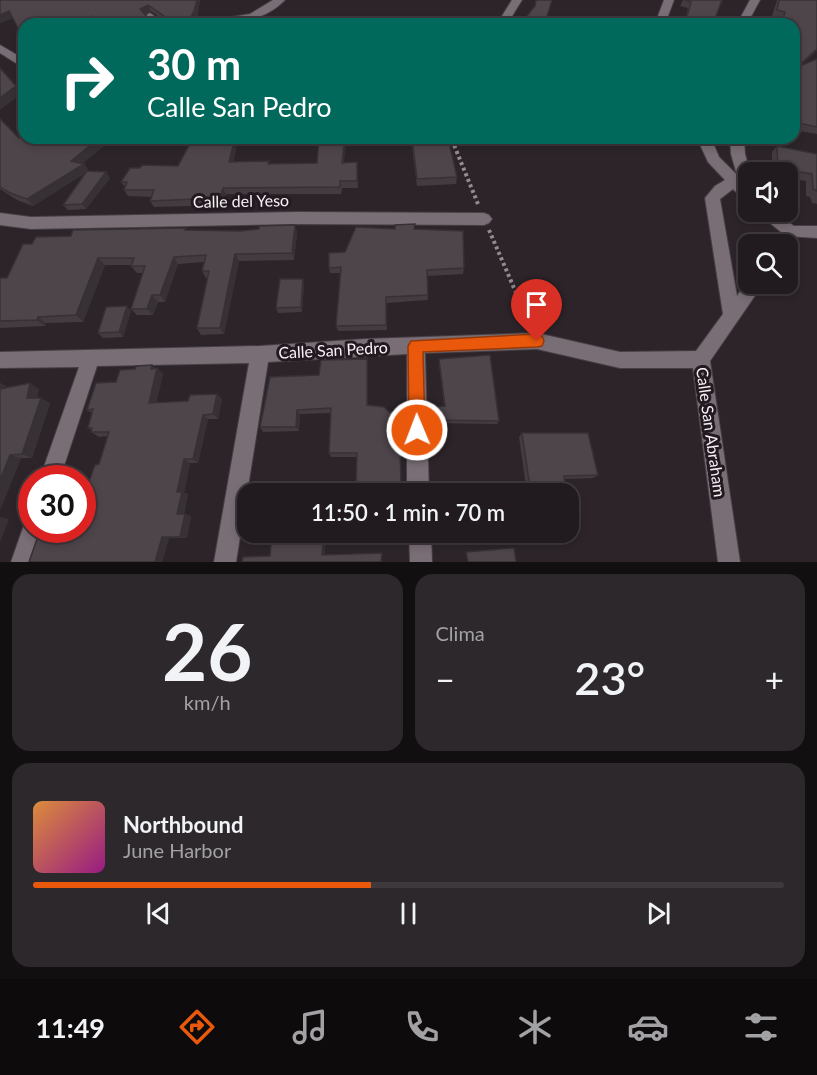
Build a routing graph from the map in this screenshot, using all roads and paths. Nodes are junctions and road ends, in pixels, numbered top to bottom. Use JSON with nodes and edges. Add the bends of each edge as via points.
{"nodes":[{"id":1,"x":280,"y":0,"type":"edge"},
{"id":2,"x":517,"y":0,"type":"edge"},
{"id":3,"x":669,"y":0,"type":"edge"},
{"id":4,"x":755,"y":0,"type":"edge"},
{"id":5,"x":150,"y":16,"type":"edge"},
{"id":6,"x":152,"y":18,"type":"edge"},
{"id":7,"x":247,"y":18,"type":"edge"},
{"id":8,"x":506,"y":18,"type":"edge"},
{"id":9,"x":662,"y":18,"type":"edge"},
{"id":10,"x":745,"y":18,"type":"edge"},
{"id":11,"x":0,"y":48,"type":"edge"},
{"id":12,"x":18,"y":60,"type":"edge"},
{"id":13,"x":453,"y":144,"type":"edge"},
{"id":14,"x":707,"y":144,"type":"edge"},
{"id":15,"x":737,"y":144,"type":"edge"},
{"id":16,"x":739,"y":162,"type":"edge"},
{"id":17,"x":738,"y":181,"type":"edge"},
{"id":18,"x":738,"y":186,"type":"edge"},
{"id":19,"x":0,"y":219,"type":"edge"},
{"id":20,"x":484,"y":219,"type":"junction"},
{"id":21,"x":772,"y":222,"type":"edge"},
{"id":22,"x":817,"y":232,"type":"edge"},
{"id":23,"x":783,"y":234,"type":"edge"},
{"id":24,"x":798,"y":236,"type":"edge"},
{"id":25,"x":748,"y":294,"type":"edge"},
{"id":26,"x":732,"y":316,"type":"junction"},
{"id":27,"x":537,"y":341,"type":"junction"},
{"id":28,"x":416,"y":346,"type":"junction"},
{"id":29,"x":260,"y":354,"type":"junction"},
{"id":30,"x":92,"y":358,"type":"junction"},
{"id":31,"x":701,"y":359,"type":"junction"},
{"id":32,"x":0,"y":360,"type":"edge"},
{"id":33,"x":55,"y":465,"type":"edge"},
{"id":34,"x":418,"y":483,"type":"edge"},
{"id":35,"x":29,"y":543,"type":"edge"},
{"id":36,"x":420,"y":543,"type":"edge"},
{"id":37,"x":22,"y":562,"type":"edge"},
{"id":38,"x":225,"y":562,"type":"edge"},
{"id":39,"x":421,"y":562,"type":"edge"},
{"id":40,"x":729,"y":562,"type":"edge"}],
"edges":[{"from":1,"to":7,"type":"street"},
{"from":2,"to":8,"type":"street"},
{"from":3,"to":9,"type":"street"},
{"from":4,"to":10,"type":"street"},
{"from":5,"to":6,"type":"street"},
{"from":11,"to":12,"type":"street"},
{"from":13,"to":20,"type":"path"},
{"from":14,"to":17,"type":"street","via":[[713,159]]},
{"from":15,"to":16,"type":"street"},
{"from":18,"to":26,"type":"street","via":[[720,190],[712,198]]},
{"from":19,"to":20,"type":"street","name":"Calle del Yeso","via":[[31,223]]},
{"from":20,"to":27,"type":"path"},
{"from":21,"to":23,"type":"street"},
{"from":22,"to":24,"type":"street"},
{"from":25,"to":26,"type":"street","name":"Calle San Abraham"},
{"from":26,"to":31,"type":"street","name":"Calle San Abraham"},
{"from":27,"to":28,"type":"street","name":"Calle San Pedro"},
{"from":27,"to":31,"type":"street","name":"Calle San Pedro","via":[[620,360]]},
{"from":28,"to":29,"type":"street","name":"Calle San Pedro"},
{"from":28,"to":34,"type":"street"},
{"from":29,"to":30,"type":"street","name":"Calle San Pedro"},
{"from":29,"to":38,"type":"street"},
{"from":30,"to":32,"type":"street","name":"Calle San Pedro"},
{"from":30,"to":33,"type":"street"},
{"from":31,"to":40,"type":"street","name":"Calle San Abraham"},
{"from":35,"to":37,"type":"street"},
{"from":36,"to":39,"type":"street"}]}
